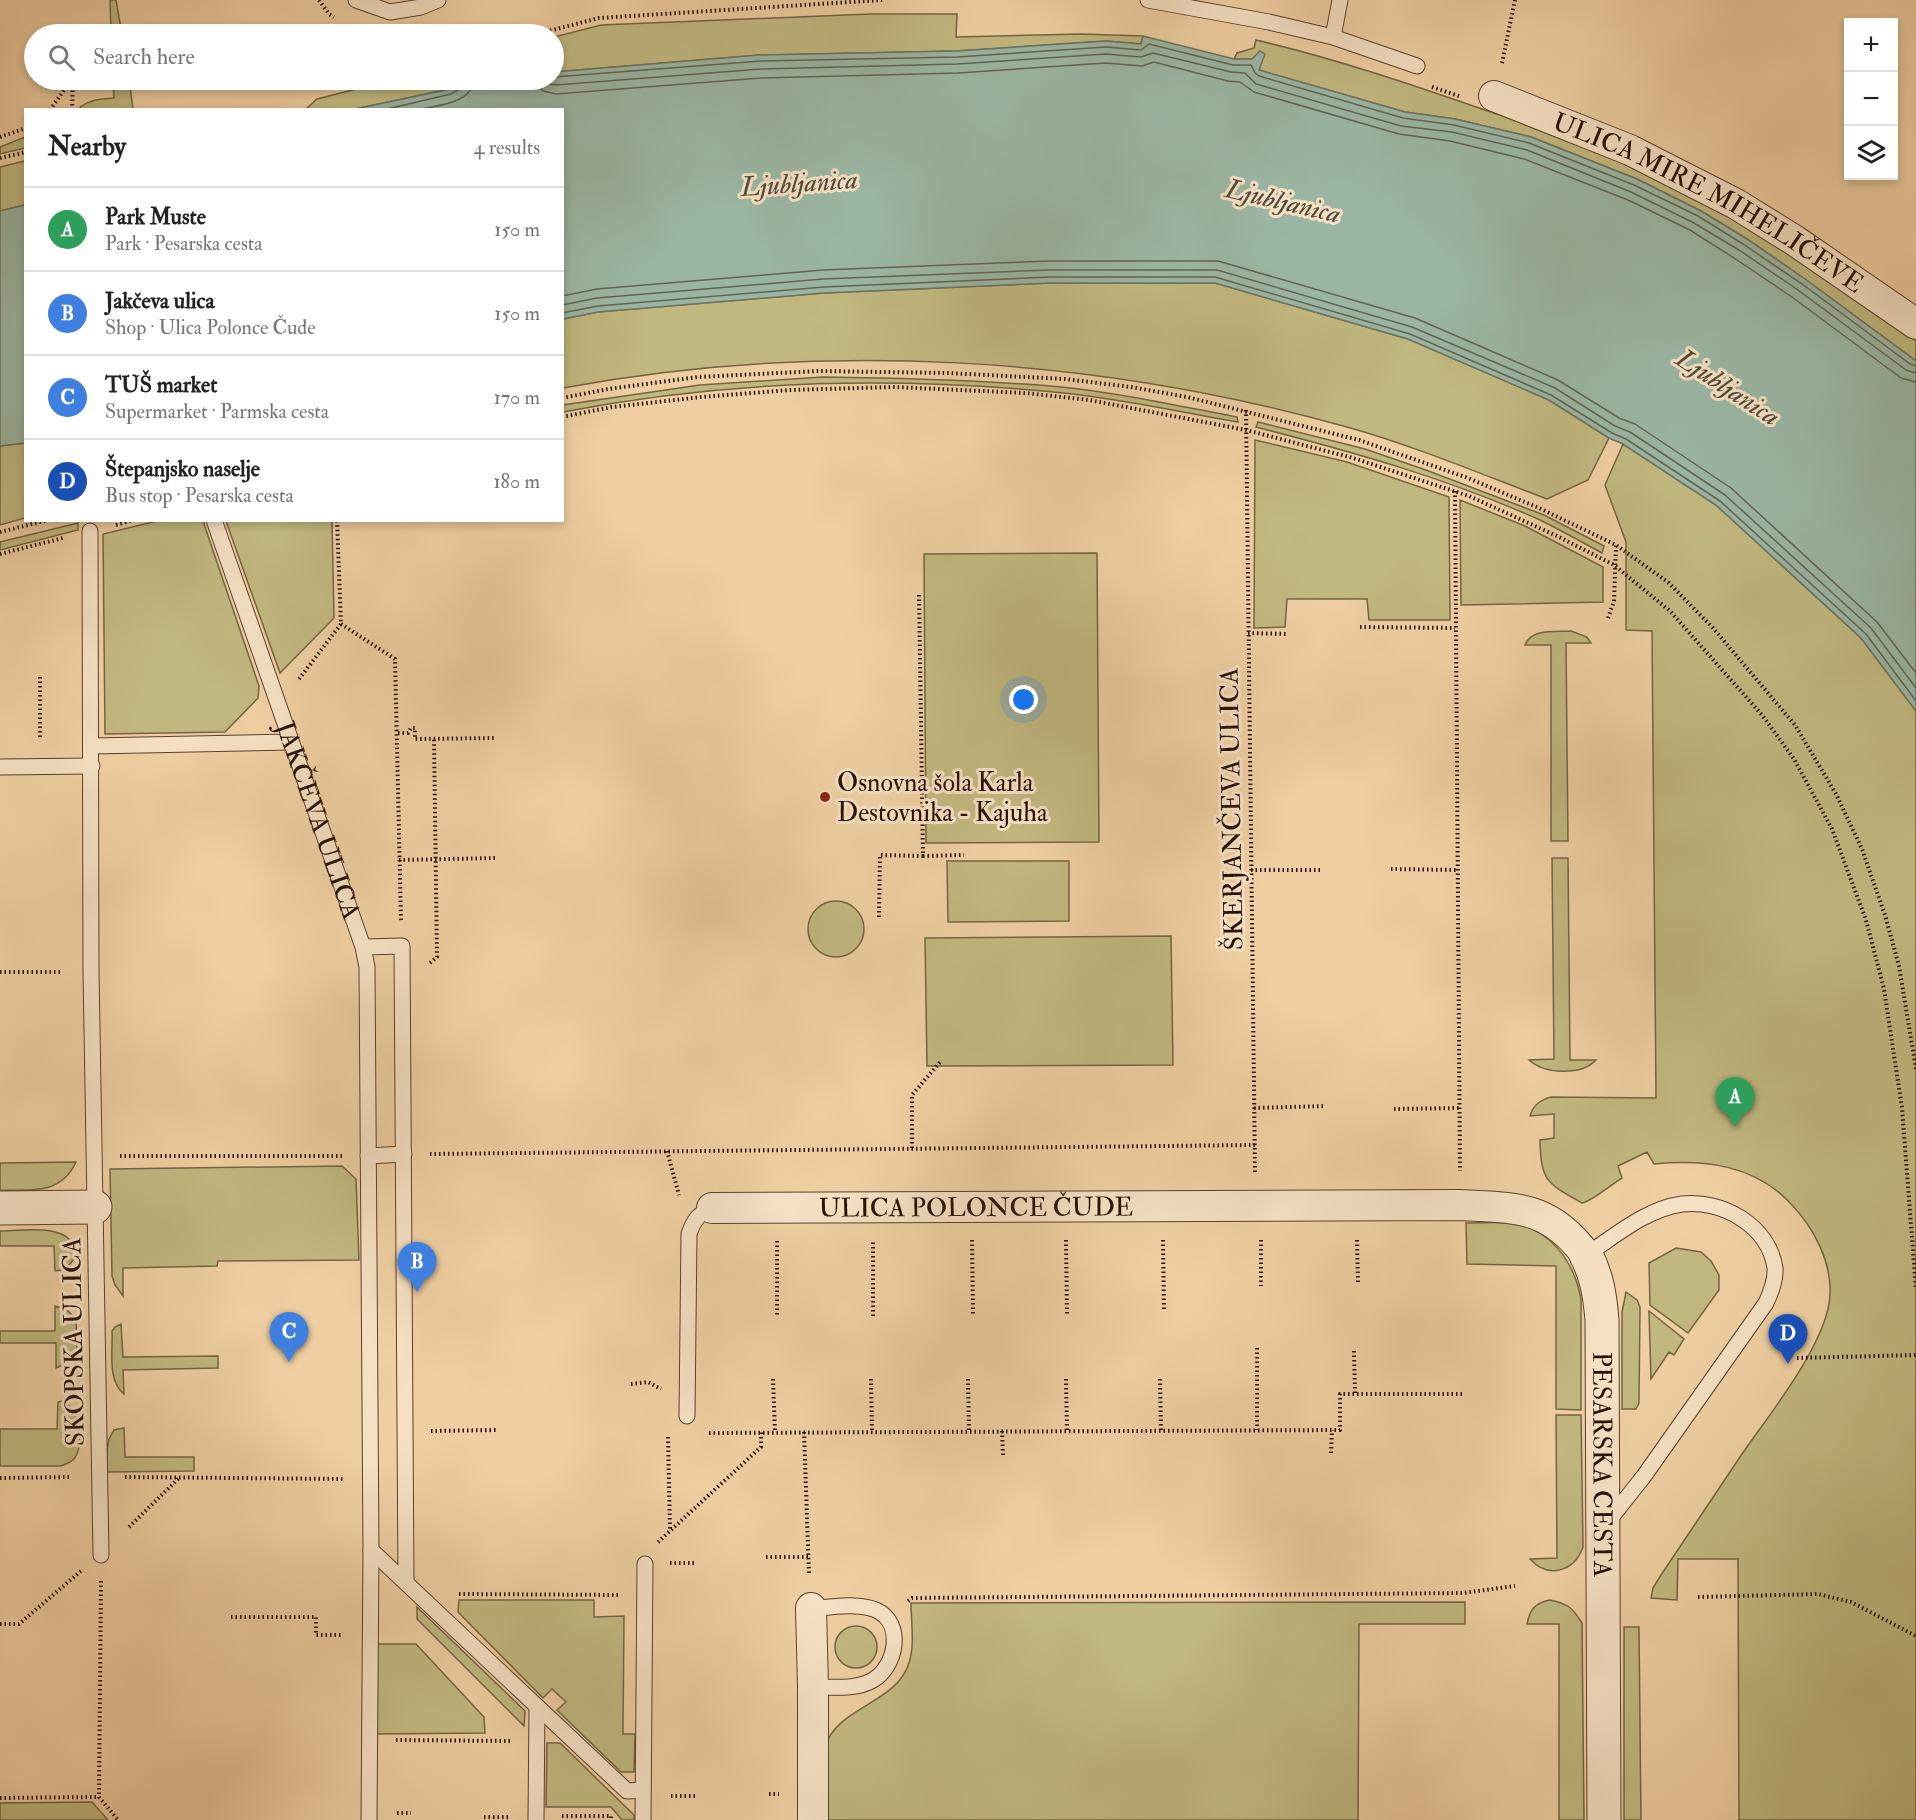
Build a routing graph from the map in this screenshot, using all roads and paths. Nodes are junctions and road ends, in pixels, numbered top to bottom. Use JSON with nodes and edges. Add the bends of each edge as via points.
{"nodes":[{"id":1,"x":356,"y":0,"type":"edge"},
{"id":2,"x":438,"y":0,"type":"edge"},
{"id":3,"x":882,"y":0,"type":"edge"},
{"id":4,"x":1148,"y":0,"type":"edge"},
{"id":5,"x":1340,"y":0,"type":"edge"},
{"id":6,"x":1515,"y":0,"type":"edge"},
{"id":7,"x":564,"y":27,"type":"edge"},
{"id":8,"x":1333,"y":37,"type":"junction"},
{"id":9,"x":1417,"y":66,"type":"dead end"},
{"id":10,"x":1502,"y":66,"type":"dead end"},
{"id":11,"x":65,"y":90,"type":"edge"},
{"id":12,"x":72,"y":90,"type":"edge"},
{"id":13,"x":1494,"y":96,"type":"dead end"},
{"id":14,"x":51,"y":108,"type":"edge"},
{"id":15,"x":72,"y":108,"type":"edge"},
{"id":16,"x":24,"y":129,"type":"edge"},
{"id":17,"x":0,"y":137,"type":"edge"},
{"id":18,"x":24,"y":152,"type":"edge"},
{"id":19,"x":0,"y":158,"type":"edge"},
{"id":20,"x":1916,"y":324,"type":"edge"},
{"id":21,"x":564,"y":398,"type":"edge"},
{"id":22,"x":1246,"y":410,"type":"junction"},
{"id":23,"x":564,"y":417,"type":"edge"},
{"id":24,"x":1246,"y":430,"type":"junction"},
{"id":25,"x":1455,"y":491,"type":"junction"},
{"id":26,"x":40,"y":522,"type":"edge"},
{"id":27,"x":215,"y":522,"type":"edge"},
{"id":28,"x":338,"y":522,"type":"edge"},
{"id":29,"x":90,"y":531,"type":"dead end"},
{"id":30,"x":0,"y":532,"type":"edge"},
{"id":31,"x":1616,"y":544,"type":"junction"},
{"id":32,"x":1614,"y":565,"type":"junction"},
{"id":33,"x":919,"y":592,"type":"dead end"},
{"id":34,"x":1608,"y":618,"type":"dead end"},
{"id":35,"x":342,"y":624,"type":"junction"},
{"id":36,"x":1360,"y":627,"type":"dead end"},
{"id":37,"x":1456,"y":628,"type":"junction"},
{"id":38,"x":1248,"y":633,"type":"junction"},
{"id":39,"x":1287,"y":634,"type":"dead end"},
{"id":40,"x":40,"y":677,"type":"dead end"},
{"id":41,"x":279,"y":705,"type":"junction"},
{"id":42,"x":399,"y":733,"type":"junction"},
{"id":43,"x":495,"y":738,"type":"dead end"},
{"id":44,"x":434,"y":739,"type":"junction"},
{"id":45,"x":291,"y":742,"type":"junction"},
{"id":46,"x":92,"y":746,"type":"junction"},
{"id":47,"x":92,"y":766,"type":"junction"},
{"id":48,"x":0,"y":767,"type":"edge"},
{"id":49,"x":41,"y":767,"type":"junction"},
{"id":50,"x":964,"y":855,"type":"dead end"},
{"id":51,"x":922,"y":856,"type":"junction"},
{"id":52,"x":495,"y":858,"type":"dead end"},
{"id":53,"x":399,"y":860,"type":"junction"},
{"id":54,"x":436,"y":860,"type":"junction"},
{"id":55,"x":1391,"y":869,"type":"dead end"},
{"id":56,"x":1251,"y":870,"type":"junction"},
{"id":57,"x":1321,"y":870,"type":"dead end"},
{"id":58,"x":1458,"y":870,"type":"junction"},
{"id":59,"x":879,"y":917,"type":"dead end"},
{"id":60,"x":402,"y":946,"type":"junction"},
{"id":61,"x":363,"y":947,"type":"junction"},
{"id":62,"x":429,"y":964,"type":"dead end"},
{"id":63,"x":0,"y":972,"type":"edge"},
{"id":64,"x":63,"y":972,"type":"dead end"},
{"id":65,"x":941,"y":1061,"type":"dead end"},
{"id":66,"x":1916,"y":1069,"type":"edge"},
{"id":67,"x":1326,"y":1106,"type":"dead end"},
{"id":68,"x":1254,"y":1108,"type":"junction"},
{"id":69,"x":1459,"y":1108,"type":"junction"},
{"id":70,"x":1394,"y":1109,"type":"dead end"},
{"id":71,"x":1255,"y":1145,"type":"junction"},
{"id":72,"x":912,"y":1148,"type":"junction"},
{"id":73,"x":667,"y":1150,"type":"junction"},
{"id":74,"x":404,"y":1154,"type":"junction"},
{"id":75,"x":94,"y":1156,"type":"junction"},
{"id":76,"x":368,"y":1156,"type":"junction"},
{"id":77,"x":1460,"y":1193,"type":"junction"},
{"id":78,"x":94,"y":1207,"type":"junction"},
{"id":79,"x":0,"y":1208,"type":"edge"},
{"id":80,"x":712,"y":1208,"type":"joint"},
{"id":81,"x":1258,"y":1219,"type":"junction"},
{"id":82,"x":873,"y":1230,"type":"dead end"},
{"id":83,"x":972,"y":1230,"type":"dead end"},
{"id":84,"x":1065,"y":1230,"type":"dead end"},
{"id":85,"x":1162,"y":1230,"type":"dead end"},
{"id":86,"x":1357,"y":1230,"type":"dead end"},
{"id":87,"x":777,"y":1231,"type":"dead end"},
{"id":88,"x":689,"y":1234,"type":"junction"},
{"id":89,"x":1586,"y":1255,"type":"junction"},
{"id":90,"x":1358,"y":1285,"type":"dead end"},
{"id":91,"x":1261,"y":1286,"type":"dead end"},
{"id":92,"x":1916,"y":1290,"type":"edge"},
{"id":93,"x":1164,"y":1312,"type":"dead end"},
{"id":94,"x":973,"y":1314,"type":"dead end"},
{"id":95,"x":1067,"y":1314,"type":"dead end"},
{"id":96,"x":777,"y":1316,"type":"dead end"},
{"id":97,"x":873,"y":1316,"type":"dead end"},
{"id":98,"x":1257,"y":1348,"type":"dead end"},
{"id":99,"x":1354,"y":1351,"type":"dead end"},
{"id":100,"x":1916,"y":1355,"type":"edge"},
{"id":101,"x":1797,"y":1358,"type":"dead end"},
{"id":102,"x":773,"y":1378,"type":"dead end"},
{"id":103,"x":1066,"y":1378,"type":"dead end"},
{"id":104,"x":1160,"y":1378,"type":"dead end"},
{"id":105,"x":871,"y":1379,"type":"dead end"},
{"id":106,"x":968,"y":1379,"type":"dead end"},
{"id":107,"x":631,"y":1384,"type":"dead end"},
{"id":108,"x":663,"y":1394,"type":"dead end"},
{"id":109,"x":1355,"y":1394,"type":"junction"},
{"id":110,"x":1462,"y":1394,"type":"dead end"},
{"id":111,"x":687,"y":1416,"type":"dead end"},
{"id":112,"x":498,"y":1430,"type":"dead end"},
{"id":113,"x":1161,"y":1430,"type":"junction"},
{"id":114,"x":1257,"y":1430,"type":"junction"},
{"id":115,"x":1332,"y":1430,"type":"junction"},
{"id":116,"x":872,"y":1431,"type":"junction"},
{"id":117,"x":969,"y":1431,"type":"junction"},
{"id":118,"x":1002,"y":1431,"type":"junction"},
{"id":119,"x":1067,"y":1431,"type":"junction"},
{"id":120,"x":403,"y":1432,"type":"junction"},
{"id":121,"x":761,"y":1432,"type":"junction"},
{"id":122,"x":775,"y":1432,"type":"junction"},
{"id":123,"x":804,"y":1432,"type":"junction"},
{"id":124,"x":668,"y":1433,"type":"dead end"},
{"id":125,"x":706,"y":1433,"type":"dead end"},
{"id":126,"x":1331,"y":1453,"type":"dead end"},
{"id":127,"x":1003,"y":1455,"type":"dead end"},
{"id":128,"x":0,"y":1478,"type":"edge"},
{"id":129,"x":99,"y":1478,"type":"junction"},
{"id":130,"x":370,"y":1479,"type":"junction"},
{"id":131,"x":1603,"y":1528,"type":"junction"},
{"id":132,"x":670,"y":1530,"type":"junction"},
{"id":133,"x":371,"y":1551,"type":"junction"},
{"id":134,"x":101,"y":1555,"type":"joint"},
{"id":135,"x":766,"y":1557,"type":"dead end"},
{"id":136,"x":808,"y":1557,"type":"junction"},
{"id":137,"x":645,"y":1564,"type":"joint"},
{"id":138,"x":1515,"y":1586,"type":"dead end"},
{"id":139,"x":411,"y":1589,"type":"junction"},
{"id":140,"x":645,"y":1595,"type":"junction"},
{"id":141,"x":1698,"y":1597,"type":"dead end"},
{"id":142,"x":811,"y":1608,"type":"junction"},
{"id":143,"x":885,"y":1616,"type":"junction"},
{"id":144,"x":231,"y":1617,"type":"dead end"},
{"id":145,"x":370,"y":1635,"type":"junction"},
{"id":146,"x":1916,"y":1636,"type":"edge"},
{"id":147,"x":813,"y":1687,"type":"junction"},
{"id":148,"x":537,"y":1707,"type":"junction"},
{"id":149,"x":370,"y":1739,"type":"junction"},
{"id":150,"x":536,"y":1741,"type":"junction"},
{"id":151,"x":643,"y":1790,"type":"junction"},
{"id":152,"x":99,"y":1797,"type":"junction"},
{"id":153,"x":0,"y":1798,"type":"edge"},
{"id":154,"x":536,"y":1818,"type":"edge"},
{"id":155,"x":118,"y":1820,"type":"edge"},
{"id":156,"x":369,"y":1820,"type":"edge"},
{"id":157,"x":611,"y":1820,"type":"edge"},
{"id":158,"x":644,"y":1820,"type":"edge"},
{"id":159,"x":813,"y":1820,"type":"edge"},
{"id":160,"x":1604,"y":1820,"type":"edge"}],
"edges":[{"from":1,"to":2,"type":"lane","via":[[390,12]]},
{"from":3,"to":7,"type":"path","via":[[599,18]]},
{"from":4,"to":8,"type":"lane"},
{"from":5,"to":8,"type":"lane"},
{"from":6,"to":10,"type":"path"},
{"from":8,"to":9,"type":"lane"},
{"from":11,"to":14,"type":"path"},
{"from":12,"to":15,"type":"path"},
{"from":13,"to":20,"type":"street","name":"ULICA MIRE MIHELIČEVE","via":[[1630,150],[1736,204]]},
{"from":16,"to":17,"type":"path"},
{"from":18,"to":19,"type":"path"},
{"from":21,"to":22,"type":"path","via":[[698,377],[818,371],[948,373],[1109,384]]},
{"from":22,"to":24,"type":"path","name":"ŠKERJANČEVA ULICA"},
{"from":22,"to":31,"type":"path","via":[[1359,440],[1468,478]]},
{"from":23,"to":24,"type":"path","via":[[701,397],[894,387],[1089,400]]},
{"from":24,"to":25,"type":"path","via":[[1353,458]]},
{"from":24,"to":38,"type":"path","name":"ŠKERJANČEVA ULICA"},
{"from":25,"to":32,"type":"path"},
{"from":25,"to":37,"type":"path"},
{"from":26,"to":30,"type":"path"},
{"from":27,"to":41,"type":"lane","name":"JAKČEVA ULICA"},
{"from":28,"to":35,"type":"path"},
{"from":29,"to":46,"type":"lane","name":"SKOPSKA ULICA"},
{"from":31,"to":32,"type":"path"},
{"from":31,"to":66,"type":"path","via":[[1669,583],[1713,628],[1795,725],[1836,794],[1862,849],[1885,915],[1899,966]]},
{"from":32,"to":34,"type":"path","via":[[1614,601]]},
{"from":32,"to":92,"type":"path","via":[[1670,611],[1762,715],[1794,759],[1832,829],[1866,920],[1884,989],[1902,1108]]},
{"from":33,"to":51,"type":"path"},
{"from":35,"to":41,"type":"path"},
{"from":35,"to":42,"type":"path","via":[[395,659]]},
{"from":36,"to":37,"type":"path"},
{"from":37,"to":58,"type":"path"},
{"from":38,"to":39,"type":"path"},
{"from":38,"to":56,"type":"path","name":"ŠKERJANČEVA ULICA"},
{"from":40,"to":49,"type":"path"},
{"from":41,"to":45,"type":"lane","name":"JAKČEVA ULICA"},
{"from":42,"to":44,"type":"path","via":[[408,733],[411,728],[415,729],[415,739]]},
{"from":42,"to":53,"type":"path"},
{"from":43,"to":44,"type":"path"},
{"from":44,"to":54,"type":"path"},
{"from":45,"to":46,"type":"lane"},
{"from":45,"to":61,"type":"lane","name":"JAKČEVA ULICA"},
{"from":46,"to":47,"type":"lane","name":"SKOPSKA ULICA"},
{"from":47,"to":49,"type":"lane"},
{"from":47,"to":75,"type":"lane","name":"SKOPSKA ULICA"},
{"from":48,"to":49,"type":"lane"},
{"from":50,"to":51,"type":"path"},
{"from":51,"to":59,"type":"path","via":[[880,855]]},
{"from":52,"to":54,"type":"path"},
{"from":53,"to":54,"type":"path"},
{"from":53,"to":60,"type":"path"},
{"from":54,"to":62,"type":"path","via":[[437,957]]},
{"from":55,"to":58,"type":"path"},
{"from":56,"to":57,"type":"path"},
{"from":56,"to":68,"type":"path","name":"ŠKERJANČEVA ULICA"},
{"from":58,"to":69,"type":"path"},
{"from":60,"to":61,"type":"lane"},
{"from":60,"to":74,"type":"lane"},
{"from":61,"to":76,"type":"lane","name":"JAKČEVA ULICA","via":[[367,967]]},
{"from":63,"to":64,"type":"path"},
{"from":65,"to":72,"type":"path","via":[[912,1095]]},
{"from":67,"to":68,"type":"path"},
{"from":68,"to":71,"type":"path","name":"ŠKERJANČEVA ULICA"},
{"from":69,"to":70,"type":"path"},
{"from":69,"to":77,"type":"path"},
{"from":71,"to":72,"type":"path"},
{"from":71,"to":81,"type":"path","name":"ŠKERJANČEVA ULICA"},
{"from":72,"to":73,"type":"path"},
{"from":73,"to":74,"type":"path"},
{"from":73,"to":88,"type":"path"},
{"from":74,"to":76,"type":"lane"},
{"from":74,"to":120,"type":"lane"},
{"from":75,"to":76,"type":"path"},
{"from":75,"to":78,"type":"lane","name":"SKOPSKA ULICA"},
{"from":76,"to":130,"type":"lane","name":"JAKČEVA ULICA"},
{"from":77,"to":81,"type":"street","name":"ULICA POLONCE ČUDE"},
{"from":77,"to":89,"type":"street","name":"PESARSKA CESTA","via":[[1531,1212],[1562,1228]]},
{"from":78,"to":79,"type":"street"},
{"from":78,"to":129,"type":"lane","name":"SKOPSKA ULICA"},
{"from":80,"to":81,"type":"street","name":"ULICA POLONCE ČUDE"},
{"from":80,"to":88,"type":"lane","name":"ULICA POLONCE ČUDE","via":[[693,1220]]},
{"from":81,"to":91,"type":"path","name":"ŠKERJANČEVA ULICA"},
{"from":82,"to":97,"type":"path"},
{"from":83,"to":94,"type":"path"},
{"from":84,"to":95,"type":"path"},
{"from":85,"to":93,"type":"path"},
{"from":86,"to":90,"type":"path"},
{"from":87,"to":96,"type":"path"},
{"from":88,"to":111,"type":"lane"},
{"from":89,"to":131,"type":"street","name":"PESARSKA CESTA","via":[[1598,1286],[1602,1320]]},
{"from":89,"to":131,"type":"lane","via":[[1637,1221],[1663,1209],[1703,1205],[1724,1208],[1745,1220],[1771,1253],[1775,1270],[1766,1303]]},
{"from":98,"to":114,"type":"path"},
{"from":99,"to":109,"type":"path"},
{"from":100,"to":101,"type":"path"},
{"from":102,"to":122,"type":"path"},
{"from":103,"to":119,"type":"path"},
{"from":104,"to":113,"type":"path"},
{"from":105,"to":116,"type":"path"},
{"from":106,"to":117,"type":"path"},
{"from":107,"to":108,"type":"path","via":[[648,1382],[660,1387]]},
{"from":109,"to":110,"type":"path"},
{"from":109,"to":115,"type":"path","via":[[1340,1394],[1341,1430]]},
{"from":112,"to":120,"type":"path"},
{"from":113,"to":114,"type":"path"},
{"from":113,"to":119,"type":"path"},
{"from":114,"to":115,"type":"path"},
{"from":115,"to":126,"type":"path"},
{"from":116,"to":117,"type":"path"},
{"from":116,"to":123,"type":"path"},
{"from":117,"to":118,"type":"path"},
{"from":118,"to":119,"type":"path"},
{"from":118,"to":127,"type":"path"},
{"from":120,"to":139,"type":"lane"},
{"from":121,"to":122,"type":"path"},
{"from":121,"to":125,"type":"path"},
{"from":121,"to":132,"type":"path","via":[[761,1447]]},
{"from":122,"to":123,"type":"path"},
{"from":123,"to":136,"type":"path"},
{"from":124,"to":132,"type":"path"},
{"from":128,"to":129,"type":"path","name":"SKOPSKA ULICA"},
{"from":129,"to":130,"type":"path"},
{"from":129,"to":134,"type":"lane","name":"SKOPSKA ULICA"},
{"from":130,"to":133,"type":"lane","name":"JAKČEVA ULICA"},
{"from":131,"to":160,"type":"street","name":"PESARSKA CESTA"},
{"from":132,"to":137,"type":"path","via":[[645,1554]]},
{"from":133,"to":139,"type":"lane"},
{"from":133,"to":145,"type":"lane","name":"JAKČEVA ULICA"},
{"from":134,"to":152,"type":"path"},
{"from":135,"to":136,"type":"path"},
{"from":136,"to":142,"type":"path"},
{"from":137,"to":140,"type":"lane"},
{"from":138,"to":143,"type":"path","via":[[1463,1593],[912,1598]]},
{"from":139,"to":140,"type":"path"},
{"from":139,"to":148,"type":"lane"},
{"from":140,"to":151,"type":"lane"},
{"from":141,"to":146,"type":"path","via":[[1818,1594],[1851,1602]]},
{"from":142,"to":143,"type":"lane","via":[[860,1607]]},
{"from":142,"to":147,"type":"street"},
{"from":143,"to":147,"type":"lane","via":[[891,1625],[894,1645],[882,1673],[861,1685]]},
{"from":144,"to":145,"type":"path","via":[[316,1617],[316,1635]]},
{"from":145,"to":149,"type":"lane","name":"JAKČEVA ULICA"},
{"from":147,"to":159,"type":"street"},
{"from":148,"to":150,"type":"lane"},
{"from":148,"to":151,"type":"lane","via":[[627,1791]]},
{"from":149,"to":150,"type":"path"},
{"from":149,"to":156,"type":"lane","name":"JAKČEVA ULICA"},
{"from":150,"to":154,"type":"lane"},
{"from":151,"to":158,"type":"lane"},
{"from":152,"to":153,"type":"path"},
{"from":152,"to":155,"type":"path"},
{"from":154,"to":157,"type":"path","via":[[611,1816]]}]}
